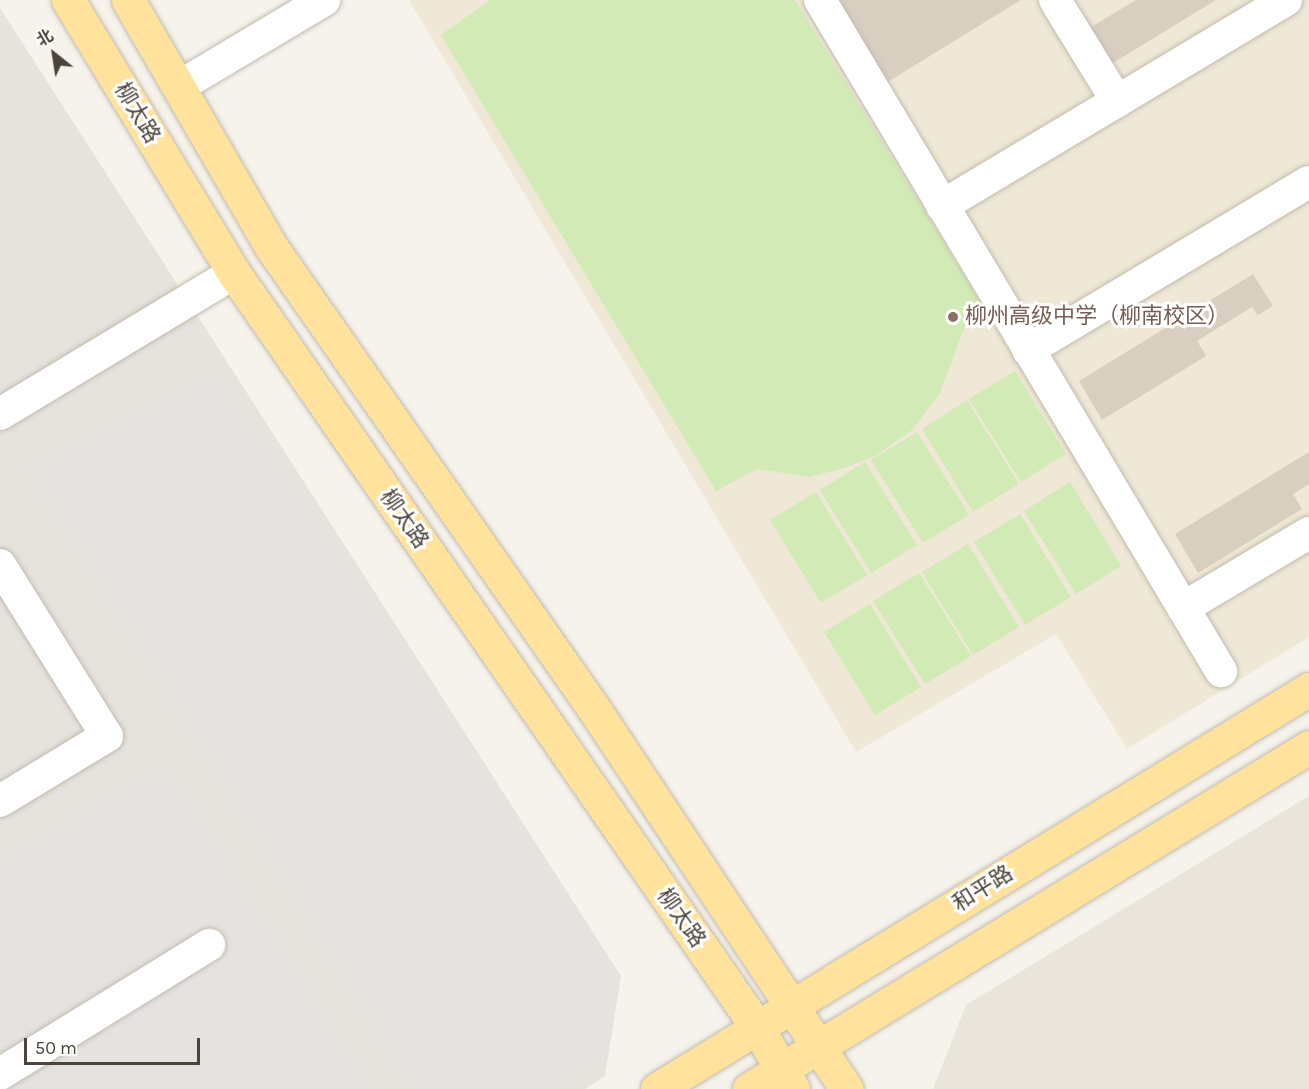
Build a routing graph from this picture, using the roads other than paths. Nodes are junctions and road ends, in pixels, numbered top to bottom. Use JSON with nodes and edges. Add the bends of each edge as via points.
{"nodes":[{"id":1,"x":68,"y":0,"type":"edge"},
{"id":2,"x":128,"y":0,"type":"edge"},
{"id":3,"x":324,"y":0,"type":"edge"},
{"id":4,"x":820,"y":0,"type":"edge"},
{"id":5,"x":1055,"y":0,"type":"edge"},
{"id":6,"x":1286,"y":0,"type":"edge"},
{"id":7,"x":180,"y":86,"type":"junction"},
{"id":8,"x":1117,"y":101,"type":"junction"},
{"id":9,"x":1309,"y":182,"type":"edge"},
{"id":10,"x":942,"y":206,"type":"junction"},
{"id":11,"x":234,"y":273,"type":"junction"},
{"id":12,"x":1028,"y":350,"type":"junction"},
{"id":13,"x":0,"y":414,"type":"edge"},
{"id":14,"x":1309,"y":533,"type":"edge"},
{"id":15,"x":0,"y":565,"type":"edge"},
{"id":16,"x":1183,"y":608,"type":"junction"},
{"id":17,"x":1221,"y":671,"type":"dead end"},
{"id":18,"x":1309,"y":689,"type":"edge"},
{"id":19,"x":1309,"y":747,"type":"edge"},
{"id":20,"x":0,"y":801,"type":"edge"},
{"id":21,"x":209,"y":945,"type":"dead end"},
{"id":22,"x":795,"y":1004,"type":"junction"},
{"id":23,"x":757,"y":1027,"type":"junction"},
{"id":24,"x":820,"y":1045,"type":"junction"},
{"id":25,"x":0,"y":1074,"type":"edge"},
{"id":26,"x":787,"y":1079,"type":"edge"},
{"id":27,"x":657,"y":1089,"type":"edge"},
{"id":28,"x":749,"y":1089,"type":"edge"},
{"id":29,"x":846,"y":1089,"type":"edge"}],
"edges":[{"from":1,"to":11,"type":"main road","name":"柳太路"},
{"from":2,"to":7,"type":"main road","name":"柳太路"},
{"from":3,"to":7,"type":"street"},
{"from":4,"to":10,"type":"street"},
{"from":5,"to":8,"type":"street"},
{"from":6,"to":8,"type":"street"},
{"from":7,"to":22,"type":"main road","name":"柳太路","via":[[272,248]]},
{"from":8,"to":10,"type":"street"},
{"from":9,"to":12,"type":"street"},
{"from":10,"to":12,"type":"street"},
{"from":11,"to":13,"type":"street"},
{"from":11,"to":23,"type":"main road","name":"柳太路"},
{"from":12,"to":16,"type":"street"},
{"from":14,"to":16,"type":"street"},
{"from":15,"to":20,"type":"street","via":[[107,736]]},
{"from":16,"to":17,"type":"street"},
{"from":18,"to":22,"type":"main road","name":"和平路"},
{"from":19,"to":24,"type":"main road"},
{"from":21,"to":25,"type":"street"},
{"from":22,"to":23,"type":"main road","name":"和平路"},
{"from":22,"to":24,"type":"main road","name":"柳太路"},
{"from":23,"to":26,"type":"main road","name":"柳太路"},
{"from":23,"to":27,"type":"main road","name":"和平路"},
{"from":24,"to":26,"type":"main road"},
{"from":24,"to":29,"type":"main road","name":"柳太路"},
{"from":26,"to":28,"type":"main road"}]}
